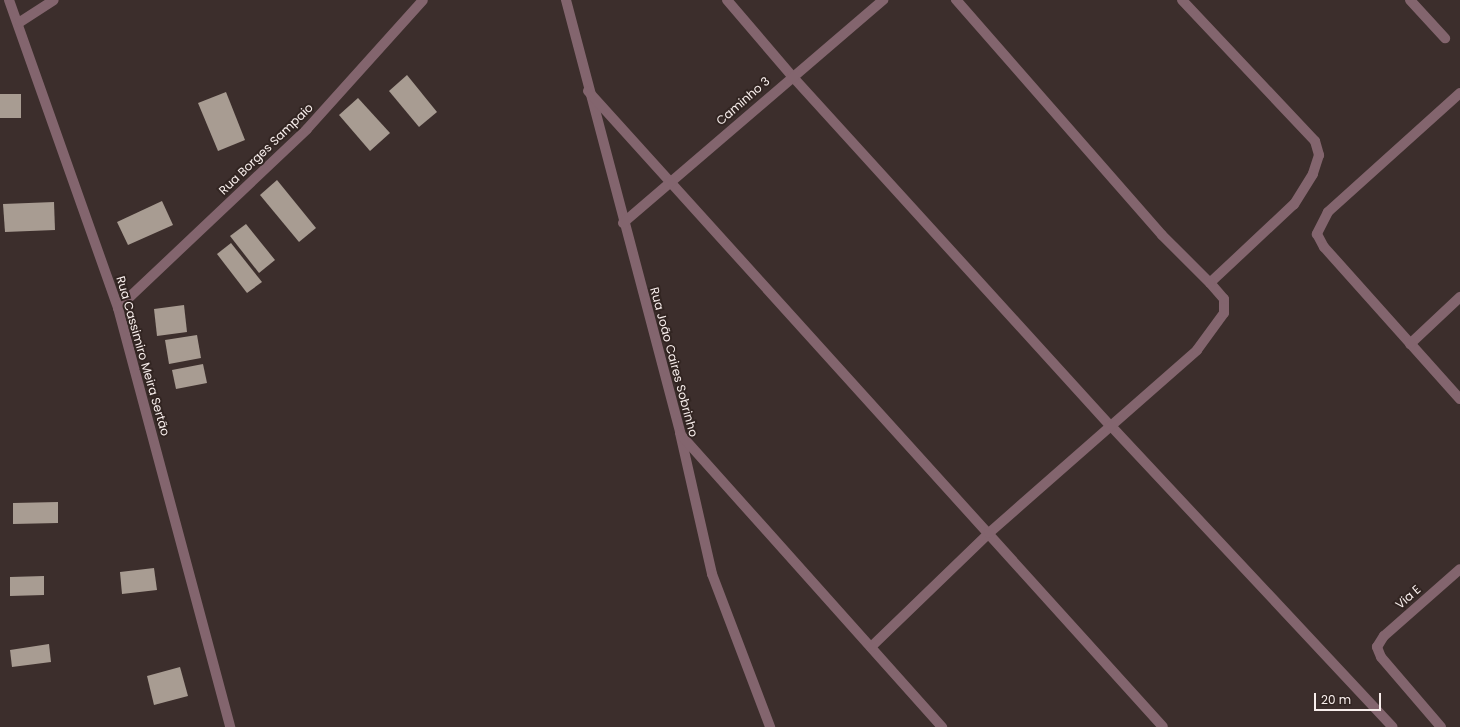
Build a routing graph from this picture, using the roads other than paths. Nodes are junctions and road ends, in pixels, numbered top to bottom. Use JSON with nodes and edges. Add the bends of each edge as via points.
{"nodes":[{"id":1,"x":9,"y":0,"type":"edge"},
{"id":2,"x":54,"y":0,"type":"edge"},
{"id":3,"x":423,"y":0,"type":"edge"},
{"id":4,"x":566,"y":0,"type":"edge"},
{"id":5,"x":727,"y":0,"type":"edge"},
{"id":6,"x":883,"y":0,"type":"edge"},
{"id":7,"x":956,"y":0,"type":"edge"},
{"id":8,"x":1182,"y":0,"type":"edge"},
{"id":9,"x":1410,"y":0,"type":"edge"},
{"id":10,"x":20,"y":22,"type":"junction"},
{"id":11,"x":1445,"y":38,"type":"dead end"},
{"id":12,"x":792,"y":76,"type":"junction"},
{"id":13,"x":588,"y":91,"type":"junction"},
{"id":14,"x":1460,"y":93,"type":"edge"},
{"id":15,"x":670,"y":182,"type":"junction"},
{"id":16,"x":623,"y":223,"type":"junction"},
{"id":17,"x":1210,"y":283,"type":"junction"},
{"id":18,"x":1460,"y":297,"type":"edge"},
{"id":19,"x":118,"y":308,"type":"junction"},
{"id":20,"x":1410,"y":344,"type":"junction"},
{"id":21,"x":1460,"y":399,"type":"edge"},
{"id":22,"x":1111,"y":426,"type":"junction"},
{"id":23,"x":680,"y":433,"type":"junction"},
{"id":24,"x":989,"y":533,"type":"junction"},
{"id":25,"x":1460,"y":569,"type":"edge"},
{"id":26,"x":871,"y":647,"type":"junction"},
{"id":27,"x":230,"y":727,"type":"edge"},
{"id":28,"x":770,"y":727,"type":"edge"},
{"id":29,"x":942,"y":727,"type":"edge"},
{"id":30,"x":1163,"y":727,"type":"edge"},
{"id":31,"x":1393,"y":727,"type":"edge"},
{"id":32,"x":1441,"y":727,"type":"edge"}],
"edges":[{"from":1,"to":10,"type":"street","name":"Rua Cassimiro Meira Sertão"},
{"from":2,"to":10,"type":"street"},
{"from":3,"to":19,"type":"street","name":"Rua Borges Sampaio","via":[[307,128]]},
{"from":4,"to":13,"type":"street","name":"Rua João Caires Sobrinho"},
{"from":5,"to":12,"type":"street"},
{"from":6,"to":12,"type":"street","name":"Caminho 3"},
{"from":7,"to":17,"type":"street","via":[[1162,235]]},
{"from":8,"to":17,"type":"street","via":[[1315,141],[1319,155],[1313,174],[1294,204]]},
{"from":9,"to":11,"type":"street"},
{"from":10,"to":19,"type":"street","name":"Rua Cassimiro Meira Sertão"},
{"from":12,"to":15,"type":"street","name":"Caminho 3"},
{"from":12,"to":22,"type":"street"},
{"from":13,"to":15,"type":"street"},
{"from":13,"to":16,"type":"street","name":"Rua João Caires Sobrinho"},
{"from":14,"to":20,"type":"street","via":[[1328,212],[1317,234],[1324,247]]},
{"from":15,"to":16,"type":"street","name":"Caminho 3"},
{"from":15,"to":24,"type":"street"},
{"from":16,"to":23,"type":"street","name":"Rua João Caires Sobrinho"},
{"from":17,"to":22,"type":"street","via":[[1224,300],[1224,313],[1215,328],[1197,350]]},
{"from":18,"to":20,"type":"street"},
{"from":19,"to":27,"type":"street","name":"Rua Cassimiro Meira Sertão"},
{"from":20,"to":21,"type":"street"},
{"from":22,"to":24,"type":"street"},
{"from":22,"to":31,"type":"street"},
{"from":23,"to":26,"type":"street"},
{"from":23,"to":28,"type":"street","name":"Rua João Caires Sobrinho","via":[[712,574]]},
{"from":24,"to":26,"type":"street"},
{"from":24,"to":30,"type":"street"},
{"from":25,"to":32,"type":"street","name":"Via E","via":[[1384,636],[1377,647],[1381,657]]},
{"from":26,"to":29,"type":"street"}]}
